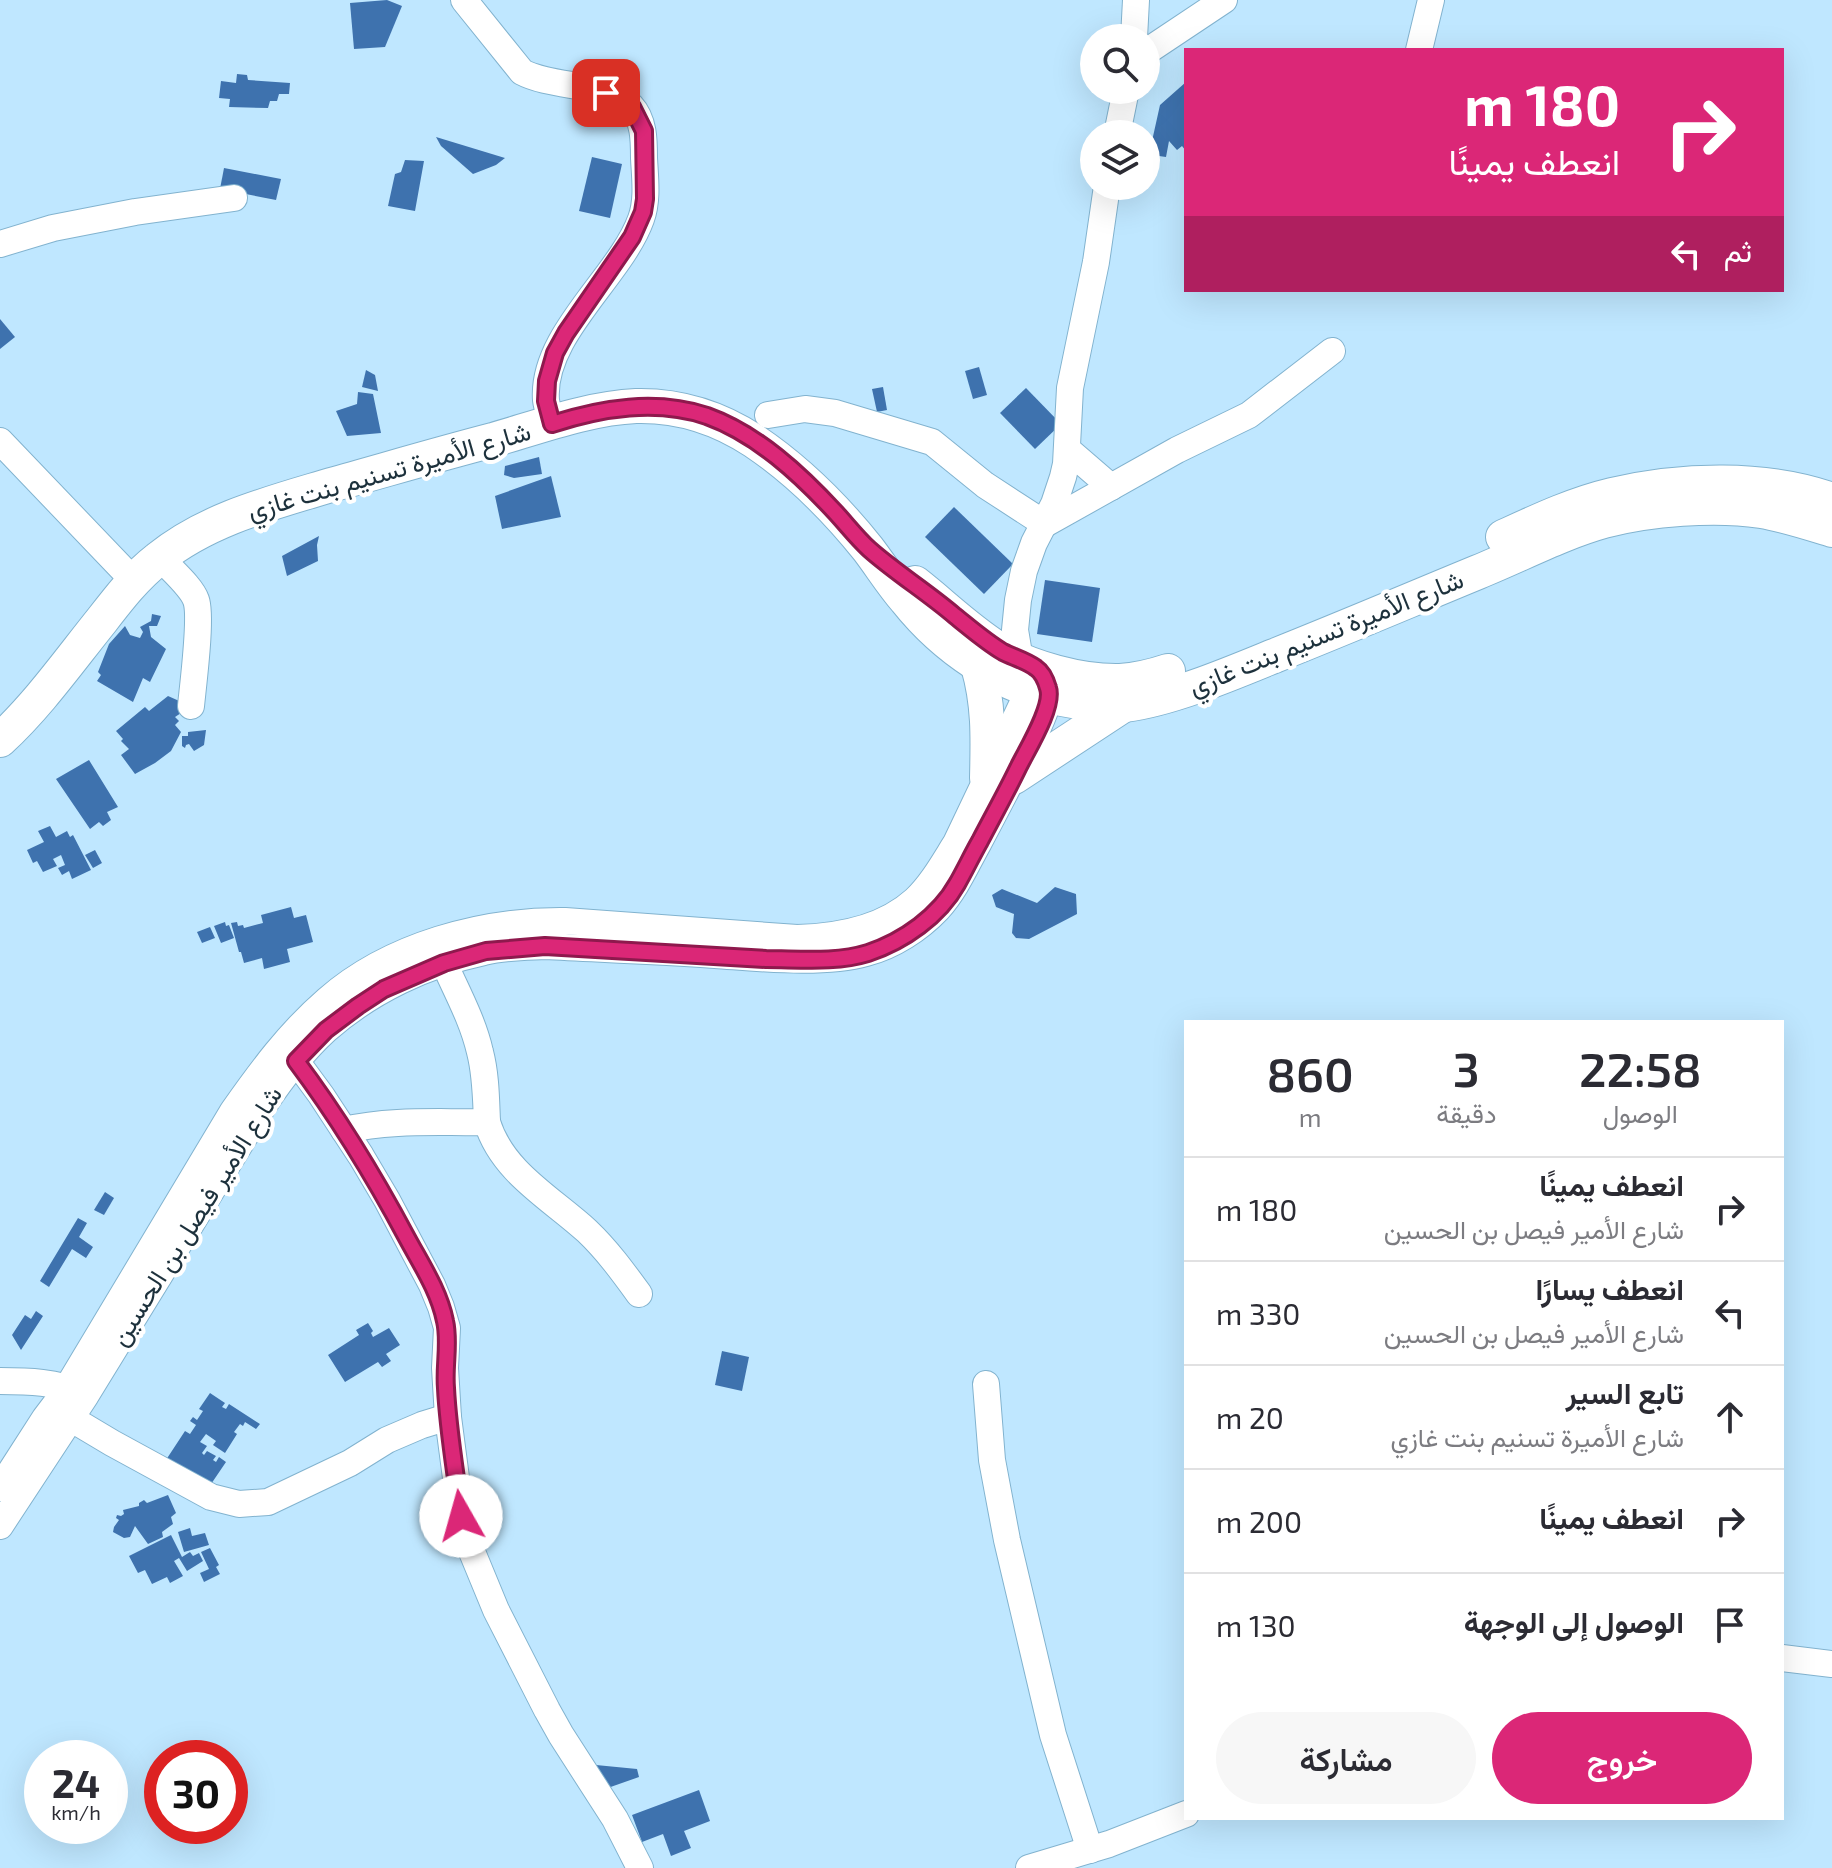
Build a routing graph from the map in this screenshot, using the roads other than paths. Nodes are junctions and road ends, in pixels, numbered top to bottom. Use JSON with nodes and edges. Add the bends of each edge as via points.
{"nodes":[{"id":1,"x":464,"y":0,"type":"edge"},
{"id":2,"x":1136,"y":0,"type":"edge"},
{"id":3,"x":1224,"y":0,"type":"edge"},
{"id":4,"x":1431,"y":0,"type":"edge"},
{"id":5,"x":1135,"y":24,"type":"edge"},
{"id":6,"x":1160,"y":43,"type":"edge"},
{"id":7,"x":1419,"y":48,"type":"edge"},
{"id":8,"x":234,"y":198,"type":"dead end"},
{"id":9,"x":1105,"y":200,"type":"edge"},
{"id":10,"x":0,"y":244,"type":"edge"},
{"id":11,"x":1332,"y":351,"type":"dead end"},
{"id":12,"x":768,"y":415,"type":"dead end"},
{"id":13,"x":552,"y":424,"type":"junction"},
{"id":14,"x":0,"y":441,"type":"edge"},
{"id":15,"x":1067,"y":449,"type":"junction"},
{"id":16,"x":1111,"y":487,"type":"junction"},
{"id":17,"x":1832,"y":500,"type":"edge"},
{"id":18,"x":1045,"y":524,"type":"junction"},
{"id":19,"x":1832,"y":530,"type":"edge"},
{"id":20,"x":867,"y":548,"type":"junction"},
{"id":21,"x":160,"y":557,"type":"junction"},
{"id":22,"x":134,"y":581,"type":"junction"},
{"id":23,"x":978,"y":666,"type":"junction"},
{"id":24,"x":1041,"y":680,"type":"junction"},
{"id":25,"x":191,"y":706,"type":"dead end"},
{"id":26,"x":1122,"y":706,"type":"junction"},
{"id":27,"x":0,"y":740,"type":"edge"},
{"id":28,"x":1000,"y":778,"type":"junction"},
{"id":29,"x":444,"y":963,"type":"junction"},
{"id":30,"x":296,"y":1061,"type":"junction"},
{"id":31,"x":487,"y":1122,"type":"junction"},
{"id":32,"x":344,"y":1130,"type":"junction"},
{"id":33,"x":639,"y":1294,"type":"dead end"},
{"id":34,"x":0,"y":1381,"type":"edge"},
{"id":35,"x":986,"y":1384,"type":"dead end"},
{"id":36,"x":69,"y":1402,"type":"junction"},
{"id":37,"x":448,"y":1417,"type":"junction"},
{"id":38,"x":0,"y":1488,"type":"edge"},
{"id":39,"x":0,"y":1526,"type":"edge"},
{"id":40,"x":1784,"y":1658,"type":"edge"},
{"id":41,"x":1832,"y":1664,"type":"edge"},
{"id":42,"x":1184,"y":1815,"type":"edge"},
{"id":43,"x":1090,"y":1850,"type":"junction"},
{"id":44,"x":640,"y":1868,"type":"edge"},
{"id":45,"x":1029,"y":1868,"type":"edge"}],
"edges":[{"from":1,"to":13,"type":"street","via":[[522,72],[622,99],[644,131],[643,212],[555,353],[546,401]]},
{"from":2,"to":5,"type":"street"},
{"from":3,"to":6,"type":"street"},
{"from":4,"to":7,"type":"street"},
{"from":8,"to":10,"type":"street","via":[[53,228]]},
{"from":9,"to":15,"type":"street","via":[[1070,388]]},
{"from":11,"to":16,"type":"street","via":[[1249,415]]},
{"from":12,"to":18,"type":"street","via":[[805,409],[835,413],[932,442]]},
{"from":13,"to":20,"type":"main road","name":"شارع الأميرة تسنيم بنت غازي","via":[[629,406],[703,415],[750,438],[800,476]]},
{"from":13,"to":21,"type":"main road","name":"شارع الأميرة تسنيم بنت غازي","via":[[268,504],[203,529]]},
{"from":14,"to":22,"type":"street"},
{"from":15,"to":16,"type":"street"},
{"from":15,"to":18,"type":"street","via":[[1063,477]]},
{"from":16,"to":18,"type":"street"},
{"from":17,"to":24,"type":"main road","name":"شارع الأميرة تسنيم بنت غازي","via":[[1732,483],[1658,486],[1610,495],[1168,671],[1122,681]]},
{"from":18,"to":24,"type":"street","via":[[1024,571],[1015,630]]},
{"from":19,"to":26,"type":"main road","name":"شارع الأميرة تسنيم بنت غازي","via":[[1758,511],[1727,509],[1606,520],[1232,673]]},
{"from":20,"to":23,"type":"main road","name":"شارع الأميرة تسنيم بنت غازي","via":[[908,603]]},
{"from":20,"to":24,"type":"main road","name":"شارع الأميرة تسنيم بنت غازي"},
{"from":21,"to":22,"type":"main road","name":"شارع الأميرة تسنيم بنت غازي"},
{"from":21,"to":25,"type":"street","via":[[197,601]]},
{"from":22,"to":27,"type":"main road","name":"شارع الأميرة تسنيم بنت غازي"},
{"from":23,"to":24,"type":"main road","name":"شارع الأميرة تسنيم بنت غازي"},
{"from":23,"to":28,"type":"main road"},
{"from":24,"to":26,"type":"main road","name":"شارع الأميرة تسنيم بنت غازي","via":[[1073,702]]},
{"from":24,"to":28,"type":"street","name":"شارع الأمير فيصل بن الحسين"},
{"from":26,"to":28,"type":"main road"},
{"from":28,"to":29,"type":"street","name":"شارع الأمير فيصل بن الحسين","via":[[956,886],[924,922],[867,953],[766,959],[545,946],[486,951]]},
{"from":28,"to":36,"type":"street","name":"شارع الأمير فيصل بن الحسين","via":[[926,888],[895,914],[863,928],[797,938],[539,921],[445,937],[361,975],[299,1026],[233,1111]]},
{"from":29,"to":30,"type":"street","name":"شارع الأمير فيصل بن الحسين","via":[[358,1006]]},
{"from":29,"to":31,"type":"street","via":[[478,1045]]},
{"from":30,"to":32,"type":"street"},
{"from":30,"to":36,"type":"street","name":"شارع الأمير فيصل بن الحسين"},
{"from":31,"to":32,"type":"street","via":[[401,1122]]},
{"from":31,"to":33,"type":"street","via":[[511,1165],[590,1234]]},
{"from":32,"to":37,"type":"street","via":[[387,1200],[441,1307],[447,1328]]},
{"from":34,"to":36,"type":"street","via":[[45,1382]]},
{"from":35,"to":43,"type":"street","via":[[992,1460],[1007,1540],[1053,1735]]},
{"from":36,"to":37,"type":"street","via":[[211,1497],[239,1504],[268,1502],[387,1440]]},
{"from":36,"to":38,"type":"street","name":"شارع الأمير فيصل بن الحسين"},
{"from":36,"to":39,"type":"street","name":"شارع الأمير فيصل بن الحسين"},
{"from":37,"to":44,"type":"street","via":[[461,1516],[484,1583],[554,1723]]},
{"from":40,"to":41,"type":"street"},
{"from":42,"to":43,"type":"street"},
{"from":43,"to":45,"type":"street"}]}
